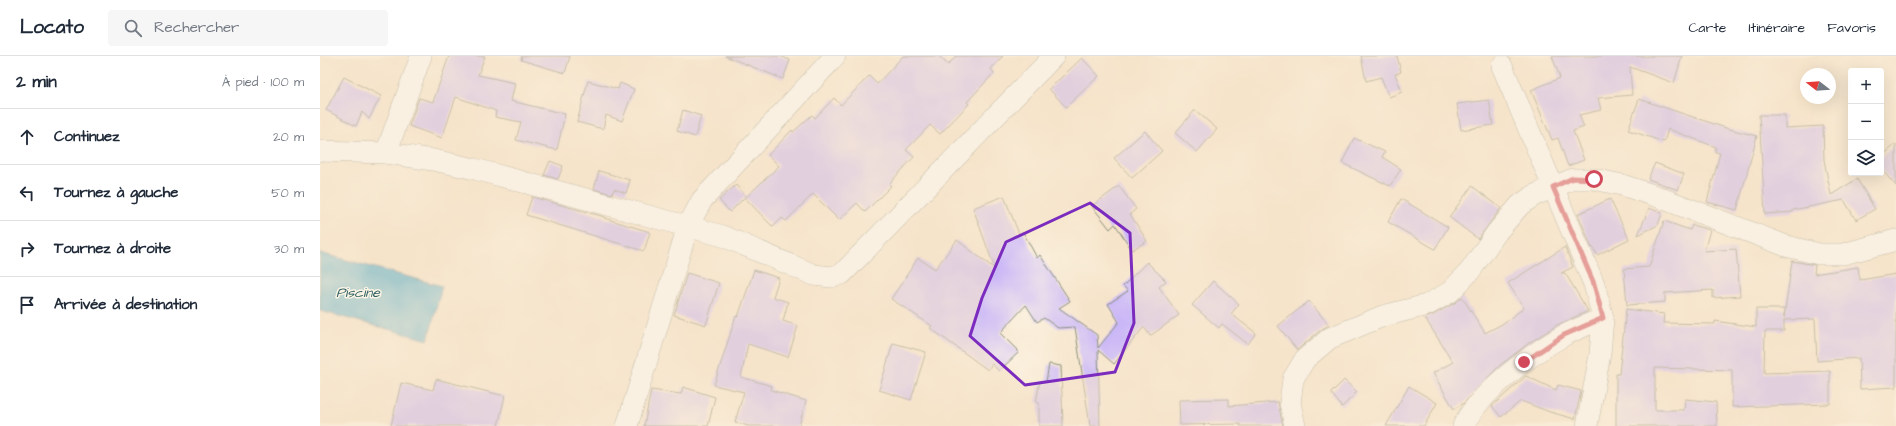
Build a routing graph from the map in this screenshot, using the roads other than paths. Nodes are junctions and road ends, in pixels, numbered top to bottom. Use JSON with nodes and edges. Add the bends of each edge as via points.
{"nodes":[{"id":1,"x":421,"y":56,"type":"edge"},
{"id":2,"x":835,"y":56,"type":"edge"},
{"id":3,"x":1054,"y":56,"type":"edge"},
{"id":4,"x":1502,"y":66,"type":"dead end"},
{"id":5,"x":320,"y":151,"type":"edge"},
{"id":6,"x":386,"y":153,"type":"junction"},
{"id":7,"x":1553,"y":187,"type":"junction"},
{"id":8,"x":688,"y":226,"type":"junction"},
{"id":9,"x":1896,"y":240,"type":"edge"},
{"id":10,"x":1603,"y":318,"type":"junction"},
{"id":11,"x":627,"y":426,"type":"edge"},
{"id":12,"x":1295,"y":426,"type":"edge"},
{"id":13,"x":1463,"y":426,"type":"edge"},
{"id":14,"x":1587,"y":426,"type":"edge"}],
"edges":[{"from":1,"to":6,"type":"street"},
{"from":2,"to":8,"type":"street","via":[[702,200]]},
{"from":3,"to":8,"type":"street","via":[[842,274],[831,277],[814,276],[723,236]]},
{"from":4,"to":7,"type":"street"},
{"from":5,"to":6,"type":"street"},
{"from":6,"to":8,"type":"street","via":[[475,169]]},
{"from":7,"to":9,"type":"street","via":[[1573,178],[1594,179],[1622,186],[1656,196],[1786,246],[1819,254],[1843,254]]},
{"from":7,"to":10,"type":"street","via":[[1594,284]]},
{"from":7,"to":12,"type":"street","via":[[1520,205],[1496,232],[1470,271],[1450,292],[1428,305],[1383,316],[1330,338],[1305,359],[1293,379],[1290,403]]},
{"from":8,"to":11,"type":"street"},
{"from":10,"to":13,"type":"street","via":[[1564,335],[1524,362],[1484,397]]},
{"from":10,"to":14,"type":"street","via":[[1600,354]]}]}
